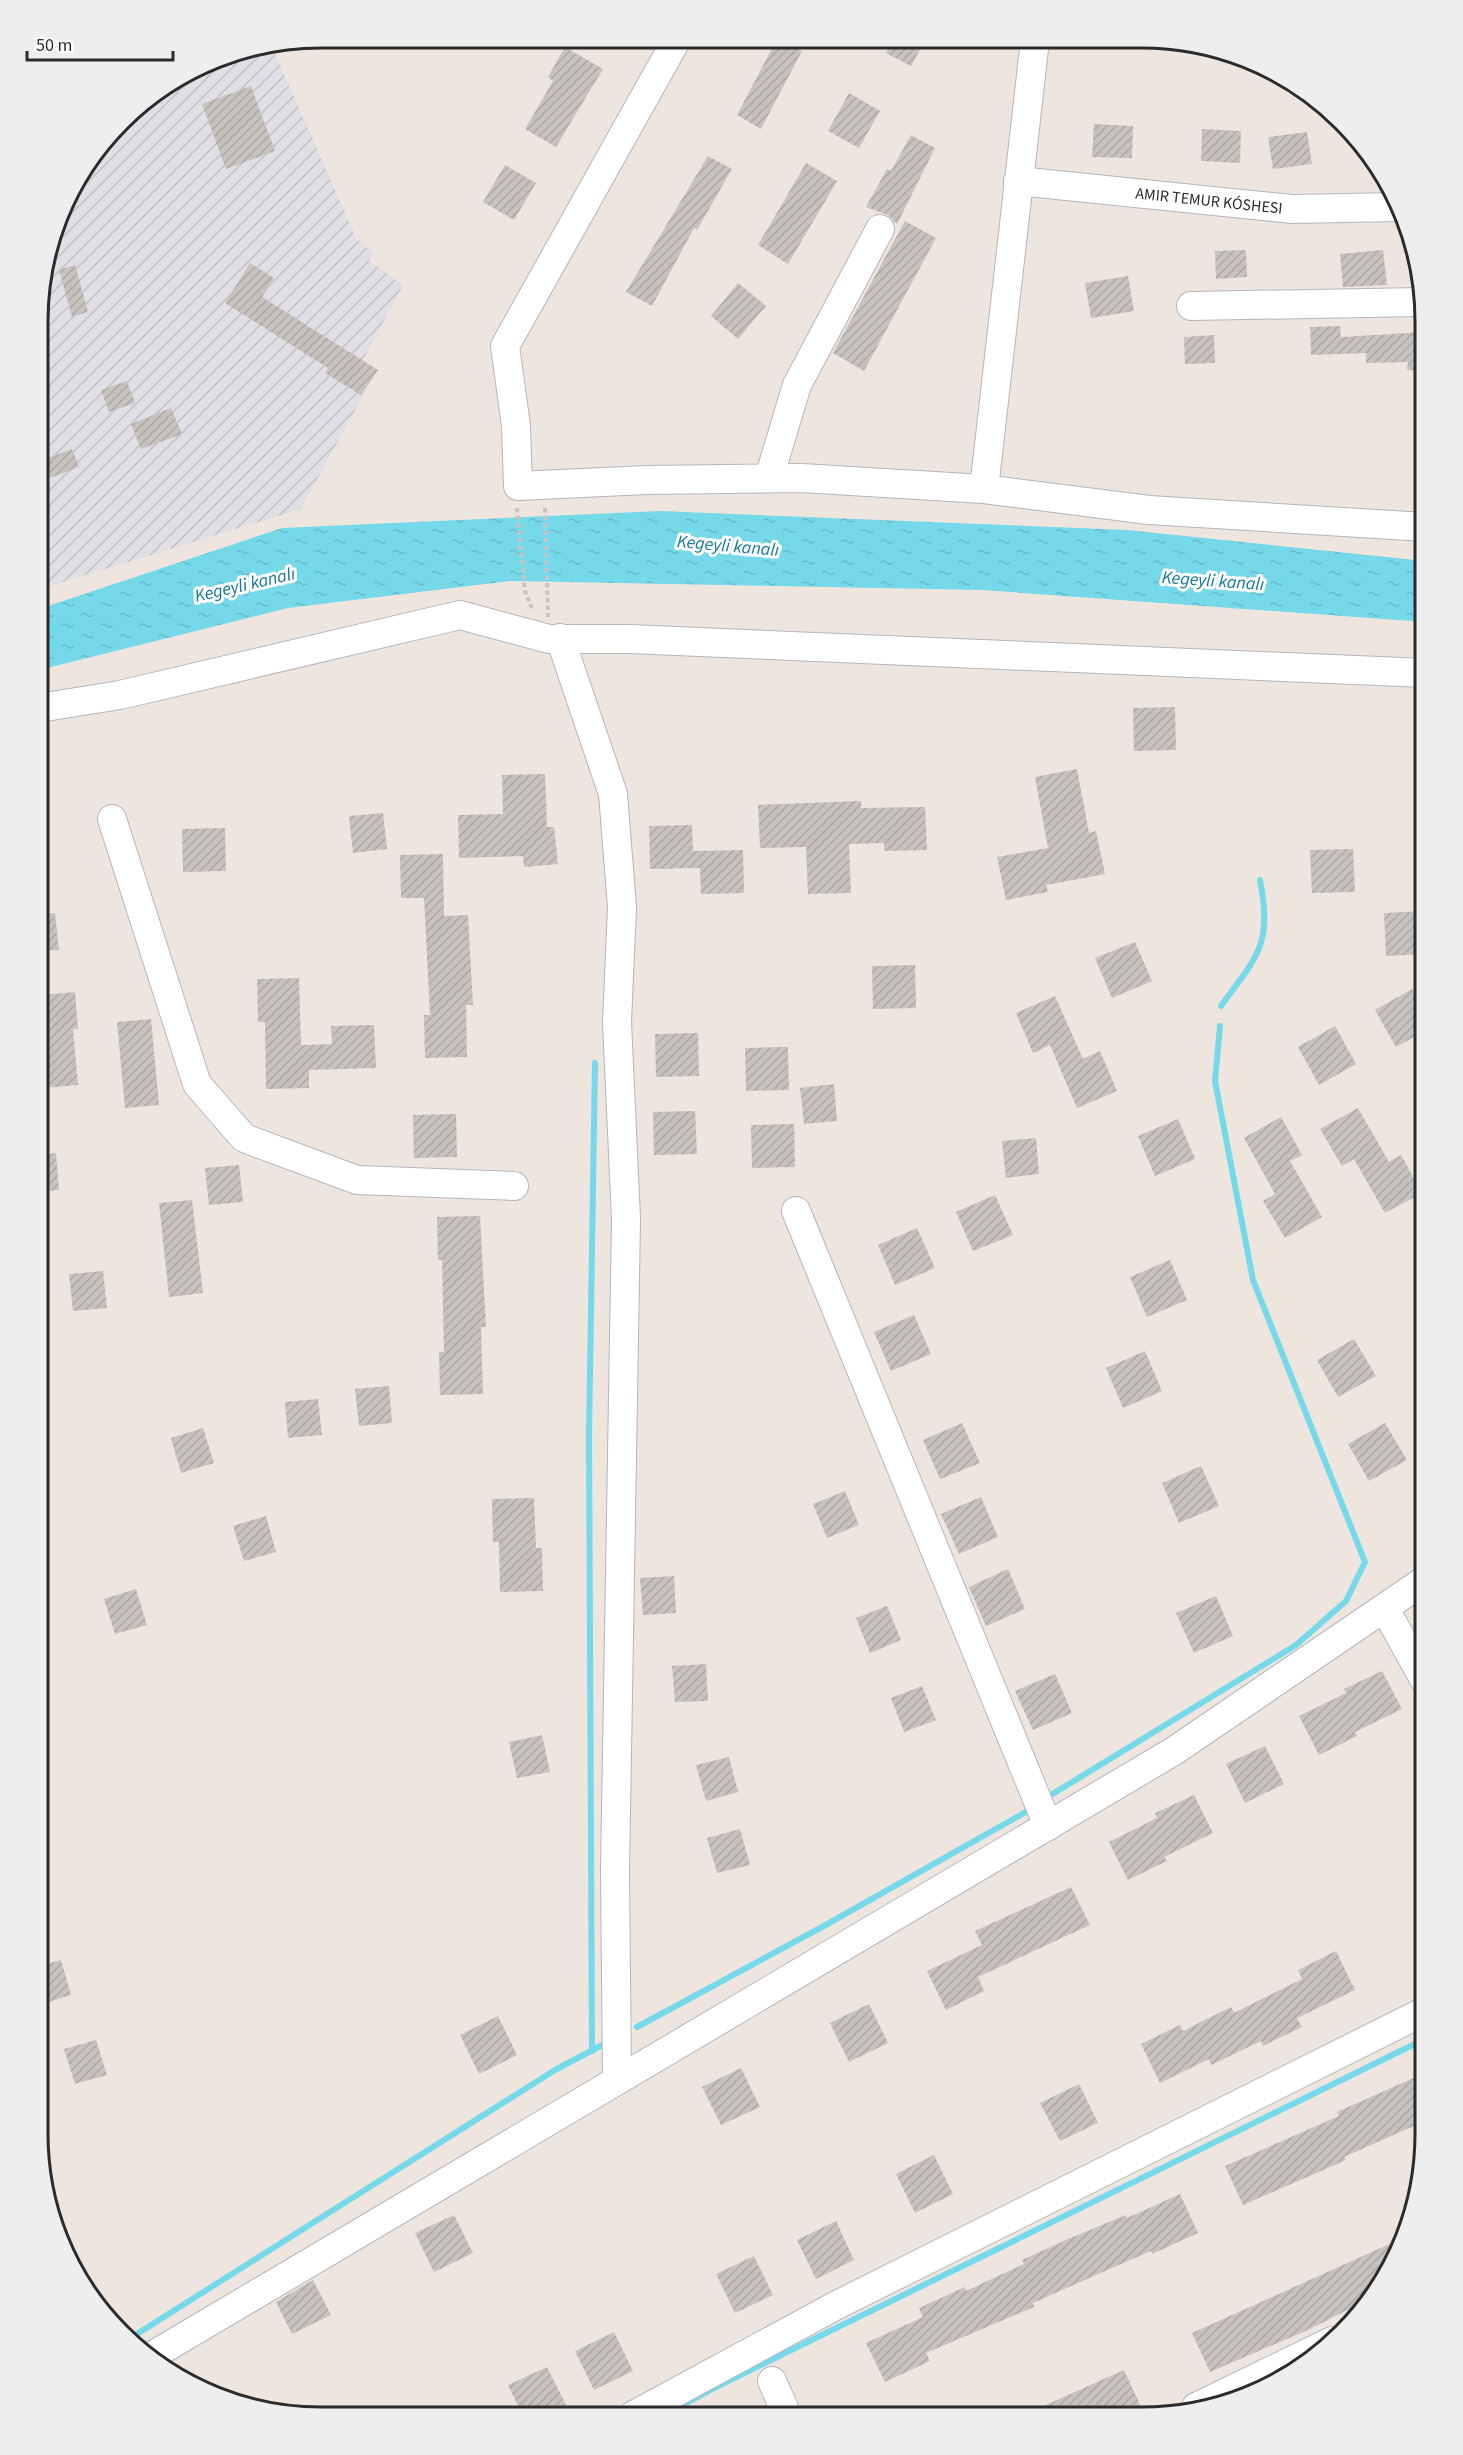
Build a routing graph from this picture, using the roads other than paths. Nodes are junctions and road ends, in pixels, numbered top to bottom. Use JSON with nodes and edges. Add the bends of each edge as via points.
{"nodes":[{"id":1,"x":671,"y":48,"type":"edge"},
{"id":2,"x":1034,"y":48,"type":"edge"},
{"id":3,"x":1018,"y":181,"type":"junction"},
{"id":4,"x":1390,"y":207,"type":"edge"},
{"id":5,"x":880,"y":230,"type":"dead end"},
{"id":6,"x":1414,"y":302,"type":"edge"},
{"id":7,"x":1191,"y":306,"type":"dead end"},
{"id":8,"x":770,"y":478,"type":"junction"},
{"id":9,"x":984,"y":489,"type":"junction"},
{"id":10,"x":1415,"y":526,"type":"edge"},
{"id":11,"x":554,"y":628,"type":"junction"},
{"id":12,"x":1415,"y":672,"type":"edge"},
{"id":13,"x":48,"y":707,"type":"edge"},
{"id":14,"x":112,"y":819,"type":"dead end"},
{"id":15,"x":514,"y":1186,"type":"dead end"},
{"id":16,"x":796,"y":1211,"type":"dead end"},
{"id":17,"x":1415,"y":1587,"type":"edge"},
{"id":18,"x":1385,"y":1609,"type":"junction"},
{"id":19,"x":1415,"y":1663,"type":"edge"},
{"id":20,"x":1048,"y":1826,"type":"junction"},
{"id":21,"x":1415,"y":2016,"type":"edge"},
{"id":22,"x":617,"y":2080,"type":"junction"},
{"id":23,"x":157,"y":2353,"type":"edge"},
{"id":24,"x":1295,"y":2360,"type":"edge"},
{"id":25,"x":772,"y":2381,"type":"dead end"},
{"id":26,"x":1223,"y":2394,"type":"edge"},
{"id":27,"x":649,"y":2407,"type":"edge"},
{"id":28,"x":784,"y":2407,"type":"edge"}],
"edges":[{"from":1,"to":8,"type":"street","via":[[505,346],[516,426],[517,493],[646,480]]},
{"from":2,"to":3,"type":"street"},
{"from":3,"to":4,"type":"street","name":"AMIR TEMUR KÓSHESI","via":[[1292,209]]},
{"from":3,"to":9,"type":"street"},
{"from":5,"to":8,"type":"street","via":[[797,386]]},
{"from":6,"to":7,"type":"street"},
{"from":8,"to":9,"type":"street"},
{"from":9,"to":10,"type":"street","via":[[1149,510]]},
{"from":11,"to":12,"type":"street"},
{"from":11,"to":13,"type":"street","via":[[549,639],[460,615],[120,695]]},
{"from":11,"to":22,"type":"street","via":[[613,794],[622,908],[617,1022],[626,1219],[615,1870]]},
{"from":14,"to":15,"type":"street","via":[[197,1084],[244,1138],[357,1180]]},
{"from":16,"to":20,"type":"street"},
{"from":17,"to":18,"type":"street"},
{"from":18,"to":19,"type":"street"},
{"from":18,"to":20,"type":"street","via":[[1174,1751]]},
{"from":20,"to":22,"type":"street"},
{"from":21,"to":27,"type":"street","via":[[835,2307]]},
{"from":22,"to":23,"type":"street"},
{"from":24,"to":26,"type":"street"},
{"from":25,"to":28,"type":"street"}]}
